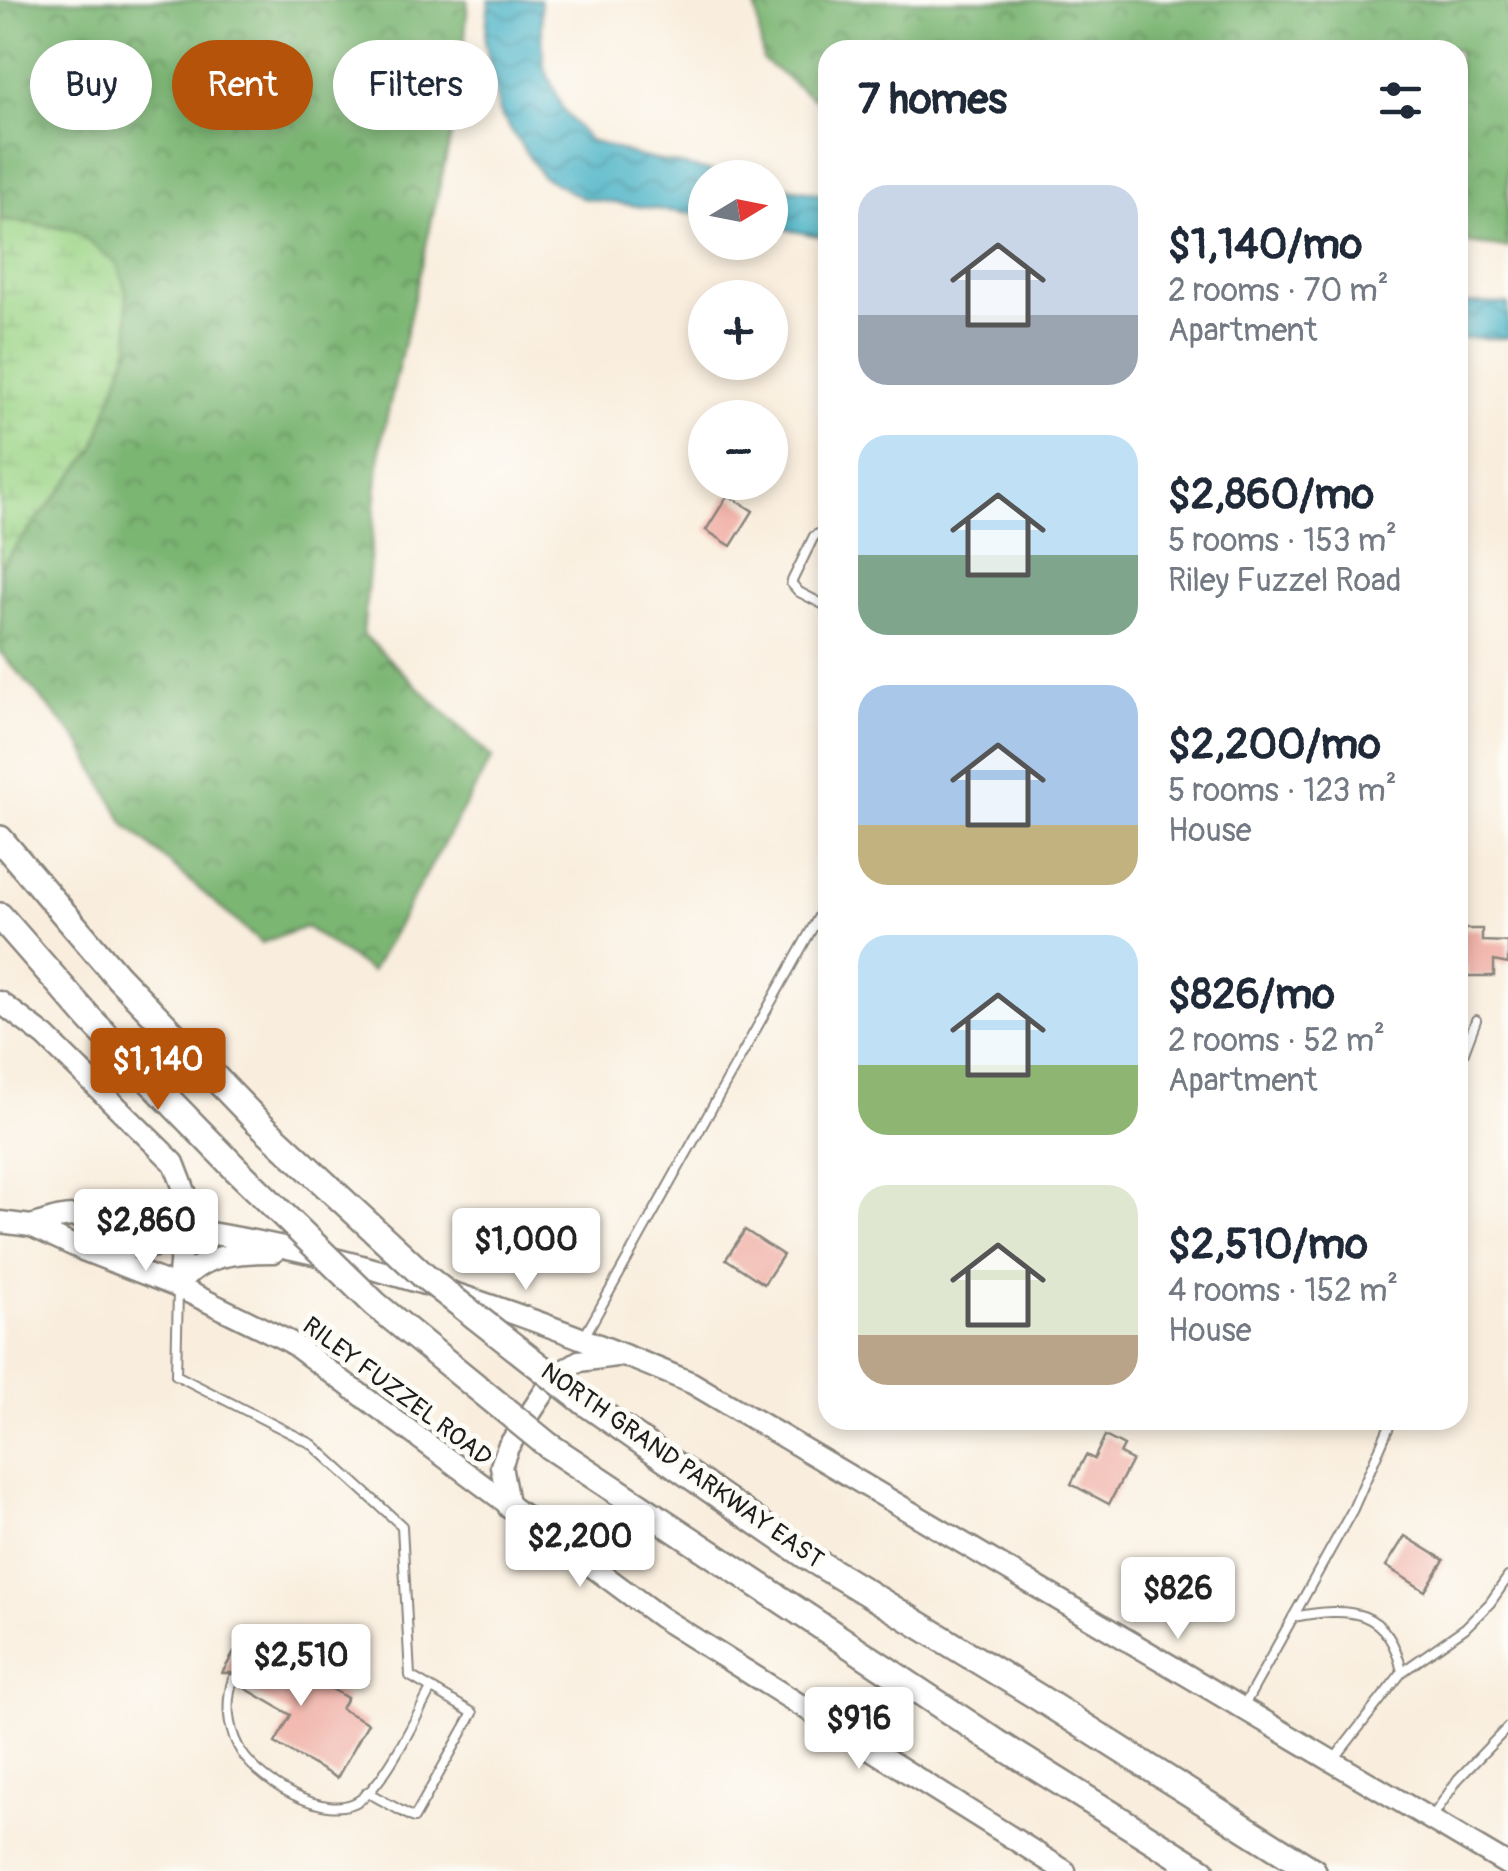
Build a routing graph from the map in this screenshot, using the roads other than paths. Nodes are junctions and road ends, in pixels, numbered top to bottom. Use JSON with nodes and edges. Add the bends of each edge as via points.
{"nodes":[{"id":1,"x":818,"y":534,"type":"edge"},
{"id":2,"x":818,"y":602,"type":"edge"},
{"id":3,"x":0,"y":839,"type":"edge"},
{"id":4,"x":0,"y":916,"type":"edge"},
{"id":5,"x":818,"y":918,"type":"edge"},
{"id":6,"x":0,"y":1002,"type":"edge"},
{"id":7,"x":1476,"y":1020,"type":"dead end"},
{"id":8,"x":1468,"y":1041,"type":"edge"},
{"id":9,"x":0,"y":1222,"type":"edge"},
{"id":10,"x":31,"y":1226,"type":"junction"},
{"id":11,"x":184,"y":1229,"type":"junction"},
{"id":12,"x":82,"y":1250,"type":"junction"},
{"id":13,"x":310,"y":1252,"type":"junction"},
{"id":14,"x":178,"y":1286,"type":"junction"},
{"id":15,"x":582,"y":1340,"type":"junction"},
{"id":16,"x":625,"y":1355,"type":"junction"},
{"id":17,"x":1388,"y":1430,"type":"edge"},
{"id":18,"x":510,"y":1508,"type":"junction"},
{"id":19,"x":1508,"y":1577,"type":"edge"},
{"id":20,"x":1293,"y":1617,"type":"junction"},
{"id":21,"x":1402,"y":1672,"type":"junction"},
{"id":22,"x":233,"y":1679,"type":"dead end"},
{"id":23,"x":431,"y":1690,"type":"junction"},
{"id":24,"x":1242,"y":1709,"type":"junction"},
{"id":25,"x":1508,"y":1726,"type":"edge"},
{"id":26,"x":1332,"y":1762,"type":"junction"},
{"id":27,"x":367,"y":1792,"type":"junction"},
{"id":28,"x":1109,"y":1814,"type":"junction"},
{"id":29,"x":1430,"y":1819,"type":"junction"},
{"id":30,"x":1508,"y":1865,"type":"edge"},
{"id":31,"x":1065,"y":1871,"type":"edge"},
{"id":32,"x":1180,"y":1871,"type":"edge"},
{"id":33,"x":1202,"y":1871,"type":"edge"},
{"id":34,"x":1313,"y":1871,"type":"edge"}],
"edges":[{"from":1,"to":2,"type":"lane","via":[[792,583]]},
{"from":3,"to":34,"type":"highway","name":"NORTH GRAND PARKWAY EAST","bridge":true,"via":[[118,977],[256,1120],[424,1276],[586,1404],[805,1555]]},
{"from":4,"to":28,"type":"highway","bridge":true,"via":[[90,1019],[375,1304],[549,1446]]},
{"from":5,"to":15,"type":"lane"},
{"from":6,"to":11,"type":"main road","via":[[174,1163],[186,1194]]},
{"from":7,"to":8,"type":"lane"},
{"from":9,"to":10,"type":"main road","name":"RILEY FUZZEL ROAD"},
{"from":10,"to":11,"type":"main road","name":"RILEY FUZZEL ROAD","via":[[73,1215]]},
{"from":10,"to":12,"type":"main road","name":"RILEY FUZZEL ROAD"},
{"from":11,"to":12,"type":"main road","via":[[154,1248]]},
{"from":11,"to":13,"type":"main road","name":"RILEY FUZZEL ROAD"},
{"from":11,"to":14,"type":"main road"},
{"from":12,"to":14,"type":"main road","name":"RILEY FUZZEL ROAD"},
{"from":13,"to":14,"type":"main road","via":[[208,1260],[190,1268]]},
{"from":13,"to":15,"type":"main road","name":"RILEY FUZZEL ROAD"},
{"from":14,"to":18,"type":"main road","name":"RILEY FUZZEL ROAD","via":[[290,1342]]},
{"from":14,"to":23,"type":"lane","via":[[176,1374],[312,1444],[402,1526],[410,1676]]},
{"from":15,"to":16,"type":"main road","name":"RILEY FUZZEL ROAD"},
{"from":16,"to":18,"type":"main road","via":[[578,1362],[555,1376],[501,1466]]},
{"from":16,"to":24,"type":"main road","via":[[692,1383]]},
{"from":17,"to":20,"type":"lane"},
{"from":18,"to":31,"type":"main road","via":[[660,1618]]},
{"from":19,"to":21,"type":"lane","via":[[1466,1628]]},
{"from":20,"to":21,"type":"lane","via":[[1324,1611],[1367,1618],[1385,1628]]},
{"from":20,"to":24,"type":"lane"},
{"from":21,"to":26,"type":"lane"},
{"from":22,"to":27,"type":"lane","via":[[226,1698],[231,1723],[238,1747],[260,1772],[314,1804],[344,1806]]},
{"from":23,"to":27,"type":"lane"},
{"from":23,"to":27,"type":"lane","via":[[473,1714],[414,1818]]},
{"from":24,"to":26,"type":"main road"},
{"from":25,"to":29,"type":"lane"},
{"from":26,"to":29,"type":"main road"},
{"from":28,"to":32,"type":"highway"},
{"from":28,"to":33,"type":"highway"},
{"from":29,"to":30,"type":"main road"}]}
